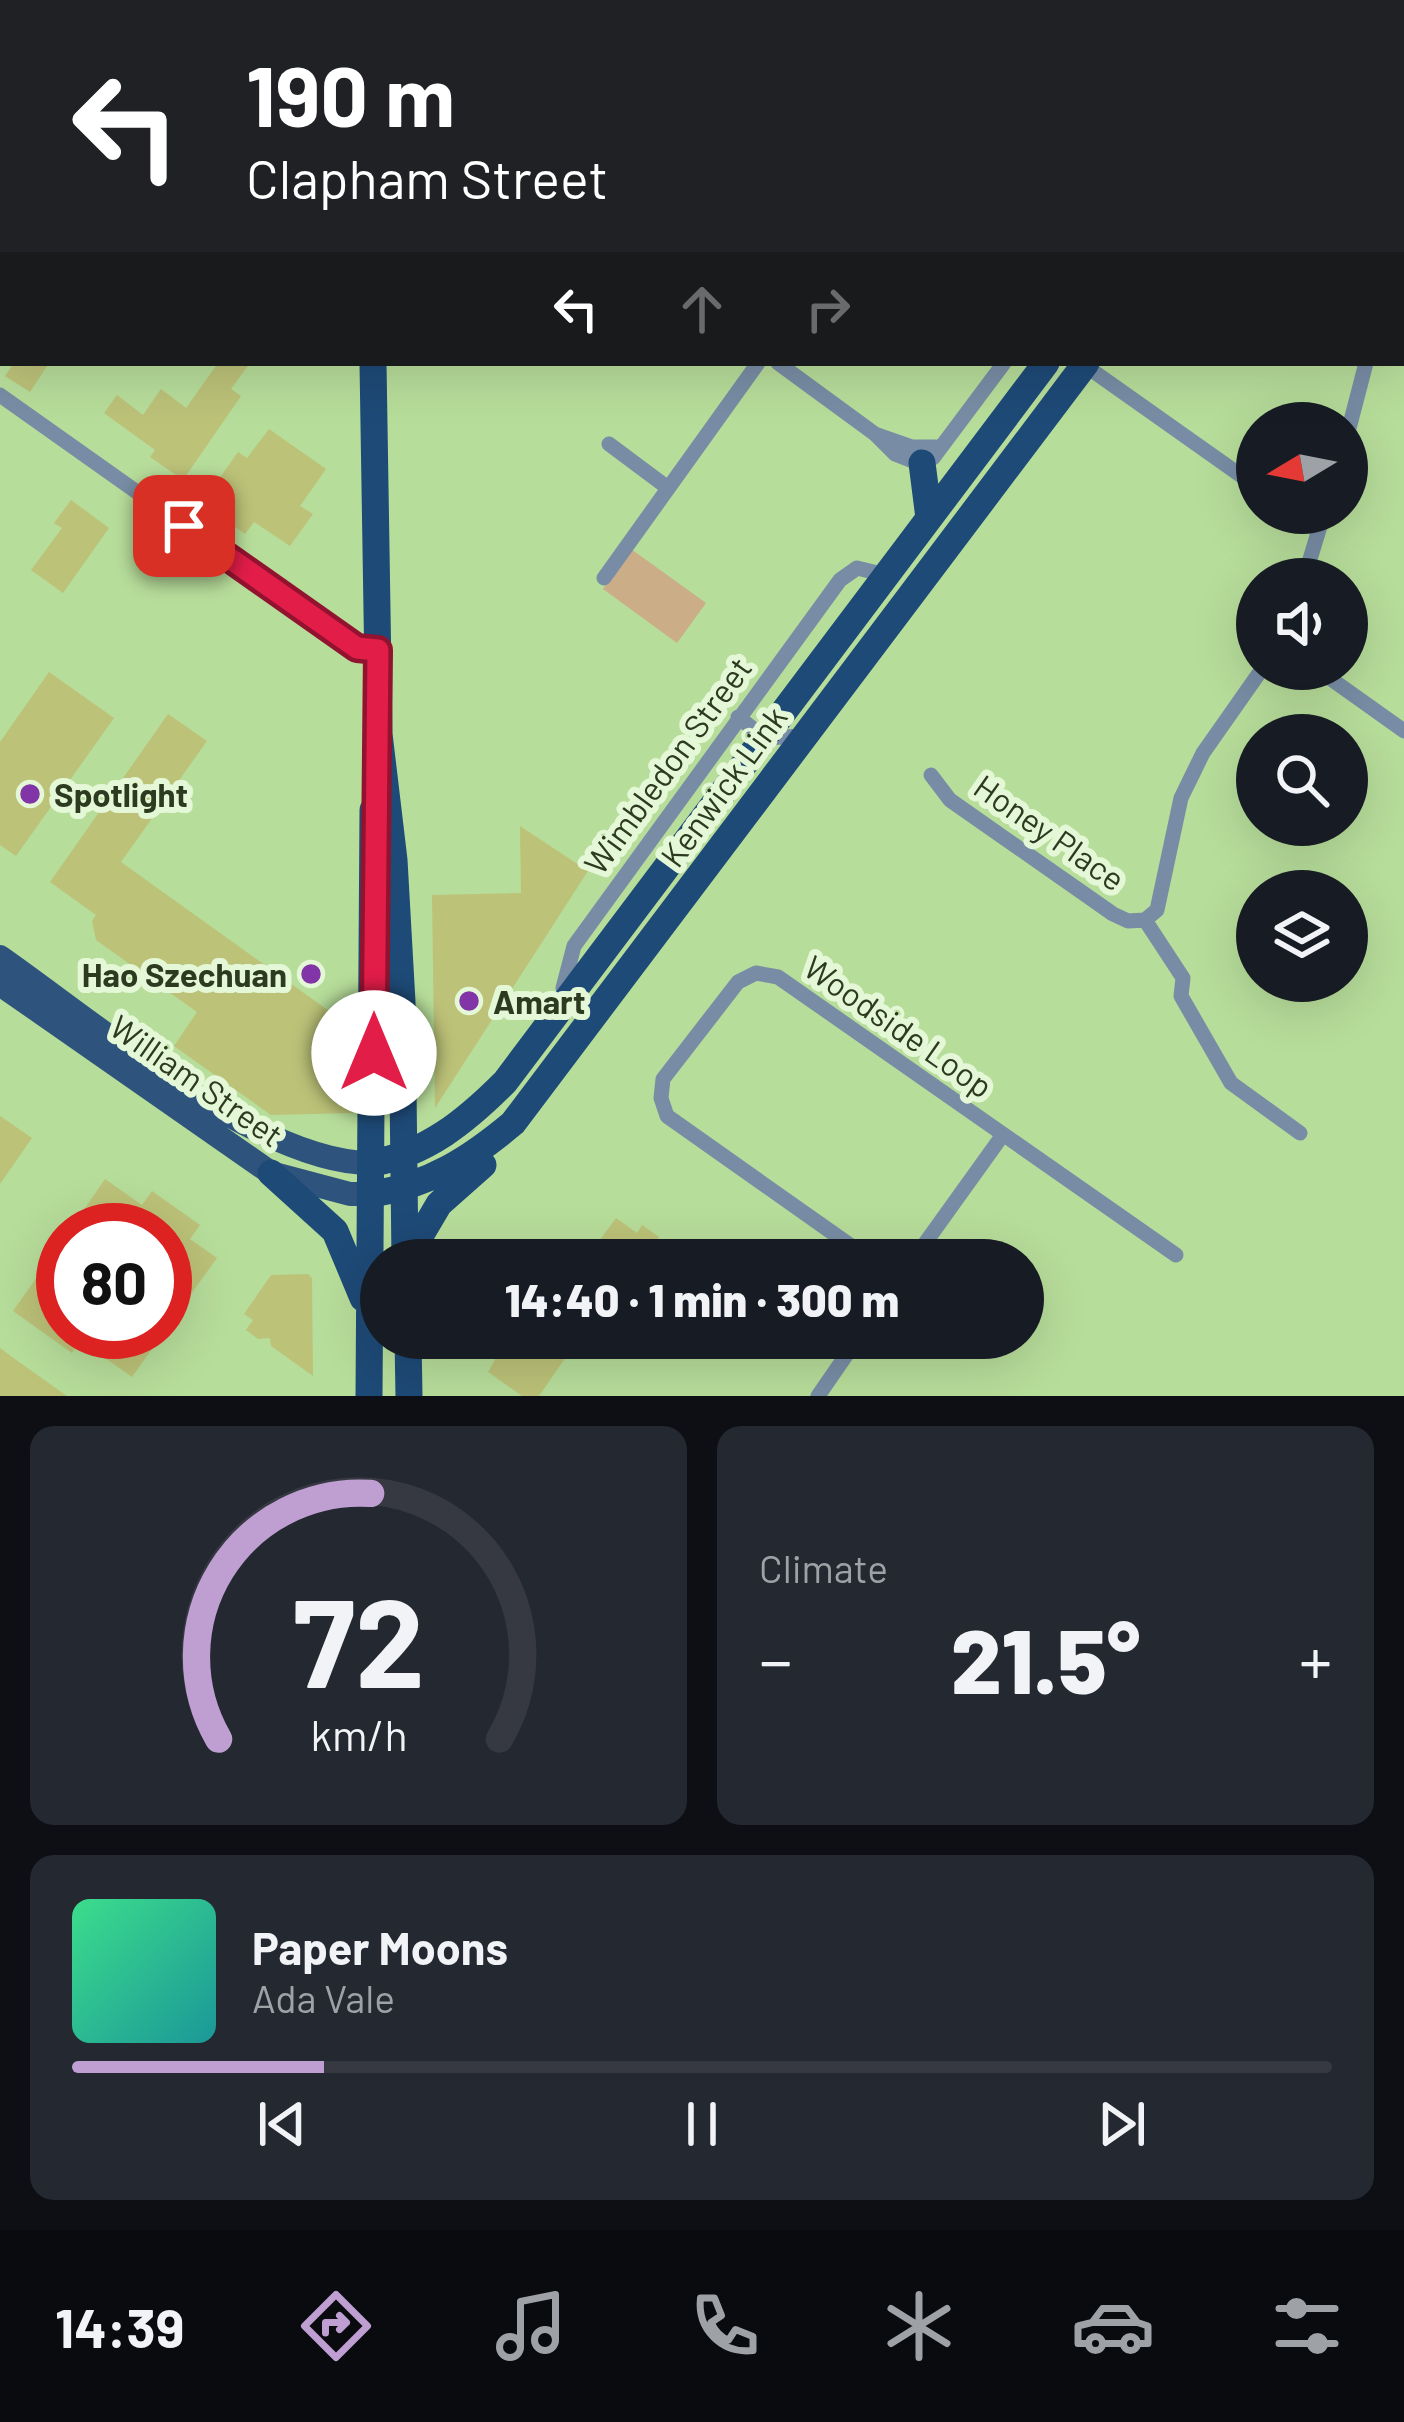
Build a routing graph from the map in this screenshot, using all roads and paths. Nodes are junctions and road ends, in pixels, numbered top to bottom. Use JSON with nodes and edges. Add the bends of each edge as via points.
{"nodes":[{"id":1,"x":374,"y":366,"type":"edge"},
{"id":2,"x":756,"y":366,"type":"edge"},
{"id":3,"x":782,"y":366,"type":"edge"},
{"id":4,"x":1002,"y":366,"type":"edge"},
{"id":5,"x":1044,"y":366,"type":"edge"},
{"id":6,"x":1082,"y":366,"type":"edge"},
{"id":7,"x":1087,"y":366,"type":"edge"},
{"id":8,"x":1365,"y":366,"type":"edge"},
{"id":9,"x":0,"y":394,"type":"edge"},
{"id":10,"x":1356,"y":402,"type":"edge"},
{"id":11,"x":610,"y":444,"type":"dead end"},
{"id":12,"x":930,"y":455,"type":"junction"},
{"id":13,"x":1236,"y":472,"type":"edge"},
{"id":14,"x":668,"y":488,"type":"junction"},
{"id":15,"x":929,"y":518,"type":"junction"},
{"id":16,"x":886,"y":574,"type":"junction"},
{"id":17,"x":604,"y":578,"type":"dead end"},
{"id":18,"x":378,"y":650,"type":"junction"},
{"id":19,"x":1248,"y":690,"type":"edge"},
{"id":20,"x":1346,"y":690,"type":"edge"},
{"id":21,"x":738,"y":717,"type":"junction"},
{"id":22,"x":1404,"y":731,"type":"edge"},
{"id":23,"x":380,"y":734,"type":"junction"},
{"id":24,"x":803,"y":736,"type":"junction"},
{"id":25,"x":765,"y":738,"type":"junction"},
{"id":26,"x":931,"y":776,"type":"dead end"},
{"id":27,"x":1145,"y":920,"type":"junction"},
{"id":28,"x":0,"y":957,"type":"edge"},
{"id":29,"x":0,"y":984,"type":"edge"},
{"id":30,"x":538,"y":1038,"type":"junction"},
{"id":31,"x":513,"y":1123,"type":"junction"},
{"id":32,"x":1300,"y":1133,"type":"dead end"},
{"id":33,"x":1002,"y":1136,"type":"junction"},
{"id":34,"x":404,"y":1157,"type":"junction"},
{"id":35,"x":373,"y":1163,"type":"junction"},
{"id":36,"x":271,"y":1173,"type":"junction"},
{"id":37,"x":404,"y":1189,"type":"junction"},
{"id":38,"x":373,"y":1195,"type":"junction"},
{"id":39,"x":372,"y":1239,"type":"edge"},
{"id":40,"x":405,"y":1239,"type":"edge"},
{"id":41,"x":418,"y":1239,"type":"edge"},
{"id":42,"x":841,"y":1239,"type":"edge"},
{"id":43,"x":929,"y":1239,"type":"edge"},
{"id":44,"x":1176,"y":1256,"type":"dead end"},
{"id":45,"x":360,"y":1285,"type":"edge"},
{"id":46,"x":370,"y":1359,"type":"edge"},
{"id":47,"x":408,"y":1359,"type":"edge"},
{"id":48,"x":844,"y":1359,"type":"edge"},
{"id":49,"x":369,"y":1396,"type":"edge"},
{"id":50,"x":409,"y":1396,"type":"edge"},
{"id":51,"x":818,"y":1396,"type":"edge"}],
"edges":[{"from":1,"to":18,"type":"highway"},
{"from":2,"to":14,"type":"street"},
{"from":3,"to":12,"type":"street","via":[[895,454]]},
{"from":4,"to":12,"type":"street"},
{"from":5,"to":15,"type":"highway","name":"Kenwick Link"},
{"from":6,"to":24,"type":"highway","name":"Kenwick Link"},
{"from":7,"to":13,"type":"street"},
{"from":8,"to":10,"type":"street"},
{"from":9,"to":18,"type":"street","via":[[344,640]]},
{"from":11,"to":14,"type":"street"},
{"from":12,"to":15,"type":"highway"},
{"from":14,"to":17,"type":"street"},
{"from":15,"to":16,"type":"highway","name":"Kenwick Link"},
{"from":16,"to":21,"type":"street","name":"Wimbledon Street","via":[[857,568],[844,575]]},
{"from":16,"to":25,"type":"highway","name":"Kenwick Link"},
{"from":18,"to":23,"type":"highway"},
{"from":19,"to":27,"type":"street","via":[[1189,780],[1157,910]]},
{"from":20,"to":22,"type":"street"},
{"from":21,"to":25,"type":"street"},
{"from":21,"to":30,"type":"street","name":"Wimbledon Street","via":[[574,946],[566,983]]},
{"from":23,"to":34,"type":"highway","via":[[402,1002]]},
{"from":23,"to":35,"type":"highway","via":[[373,793]]},
{"from":24,"to":25,"type":"street"},
{"from":24,"to":31,"type":"highway","name":"Kenwick Link"},
{"from":25,"to":30,"type":"highway","name":"Kenwick Link"},
{"from":26,"to":27,"type":"street","name":"Honey Place","via":[[950,800],[1113,914]]},
{"from":27,"to":32,"type":"street","via":[[1183,978],[1180,996],[1231,1083]]},
{"from":28,"to":35,"type":"main road","name":"William Street","via":[[271,1138],[320,1157]]},
{"from":29,"to":36,"type":"main road","name":"William Street"},
{"from":30,"to":34,"type":"highway","name":"Kenwick Link","via":[[468,1119]]},
{"from":31,"to":37,"type":"highway","name":"Kenwick Link","via":[[454,1167]]},
{"from":31,"to":41,"type":"highway","via":[[485,1163],[439,1204]]},
{"from":33,"to":42,"type":"street","name":"Woodside Loop","via":[[778,977],[756,973],[738,982],[663,1079],[667,1116]]},
{"from":33,"to":43,"type":"street"},
{"from":33,"to":44,"type":"street","name":"Woodside Loop"},
{"from":34,"to":35,"type":"highway","name":"Kenwick Link"},
{"from":34,"to":37,"type":"highway"},
{"from":35,"to":38,"type":"highway"},
{"from":36,"to":38,"type":"main road","name":"William Street"},
{"from":36,"to":45,"type":"highway","via":[[335,1231]]},
{"from":37,"to":38,"type":"highway","name":"Kenwick Link"},
{"from":37,"to":40,"type":"highway"},
{"from":38,"to":39,"type":"highway"},
{"from":46,"to":49,"type":"highway"},
{"from":47,"to":50,"type":"highway"},
{"from":48,"to":51,"type":"street"}]}
